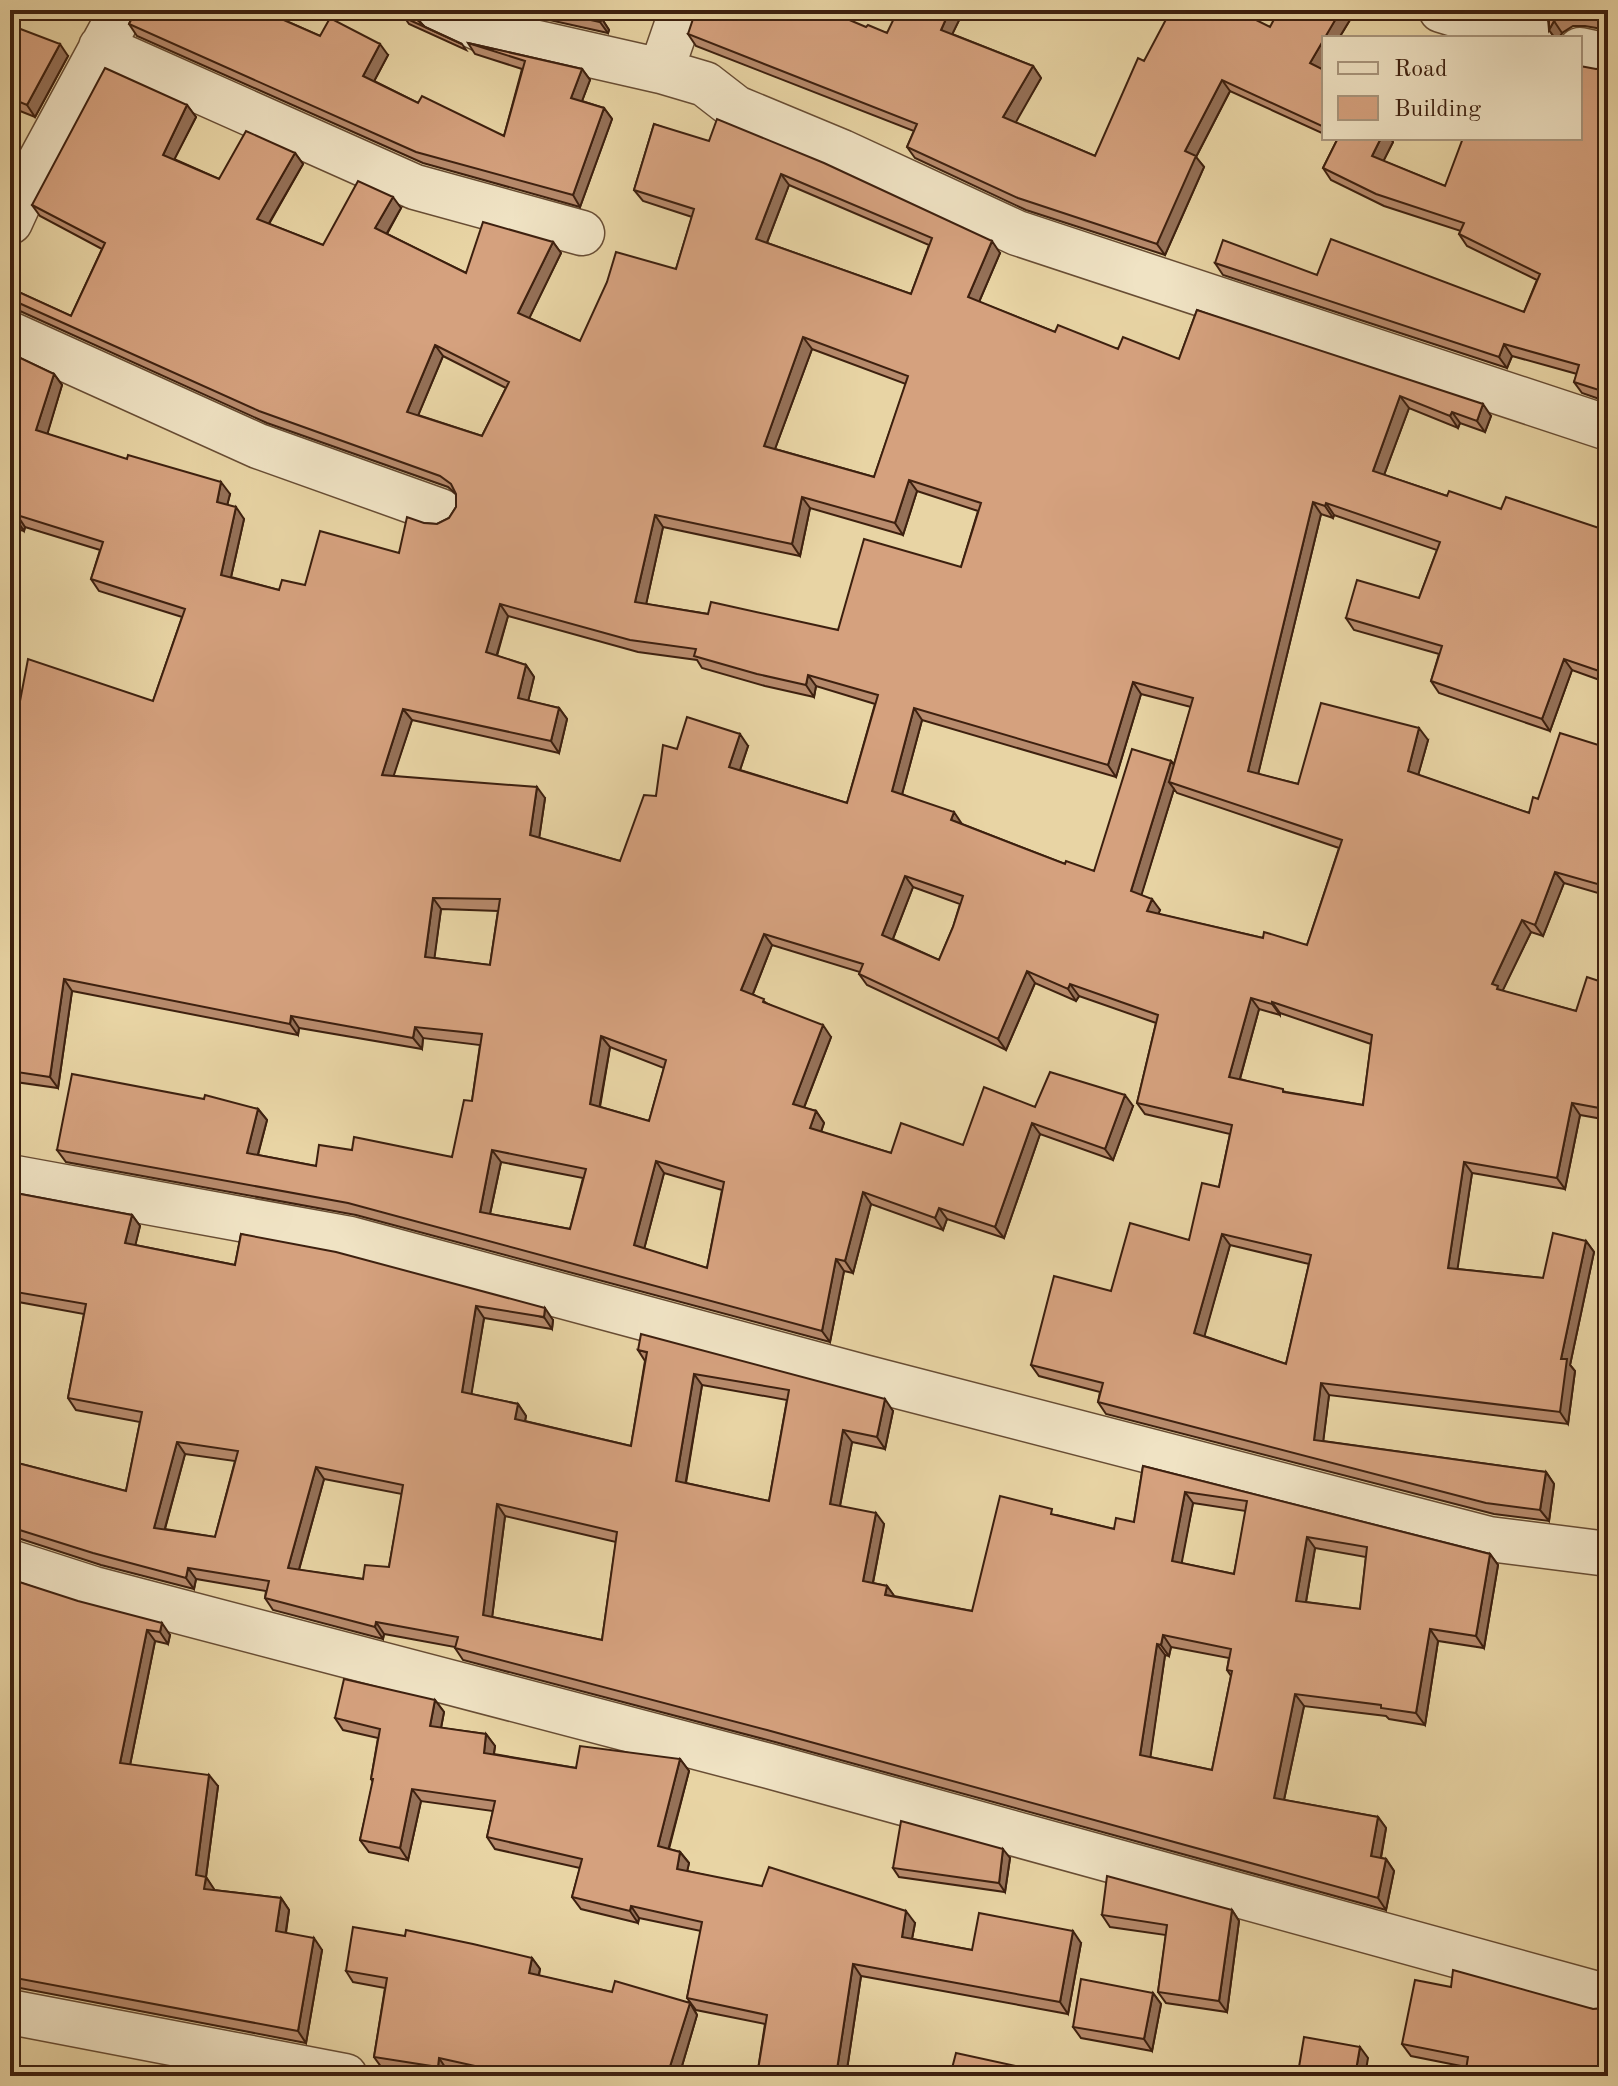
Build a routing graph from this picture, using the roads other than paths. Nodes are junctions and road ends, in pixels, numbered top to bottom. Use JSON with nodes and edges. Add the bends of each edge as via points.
{"nodes":[{"id":1,"x":440,"y":10,"type":"edge"},
{"id":2,"x":682,"y":10,"type":"edge"},
{"id":3,"x":1441,"y":10,"type":"edge"},
{"id":4,"x":112,"y":28,"type":"edge"},
{"id":5,"x":1526,"y":36,"type":"edge"},
{"id":6,"x":1582,"y":50,"type":"edge"},
{"id":7,"x":1608,"y":56,"type":"edge"},
{"id":8,"x":661,"y":71,"type":"junction"},
{"id":9,"x":10,"y":222,"type":"edge"},
{"id":10,"x":582,"y":233,"type":"dead end"},
{"id":11,"x":10,"y":334,"type":"edge"},
{"id":12,"x":1608,"y":428,"type":"edge"},
{"id":13,"x":440,"y":511,"type":"dead end"},
{"id":14,"x":10,"y":1177,"type":"edge"},
{"id":15,"x":1608,"y":1554,"type":"edge"},
{"id":16,"x":10,"y":1562,"type":"edge"},
{"id":17,"x":1608,"y":1997,"type":"edge"},
{"id":18,"x":10,"y":2012,"type":"edge"},
{"id":19,"x":345,"y":2076,"type":"edge"}],
"edges":[{"from":1,"to":8,"type":"street","via":[[485,31]]},
{"from":2,"to":8,"type":"street"},
{"from":3,"to":5,"type":"street"},
{"from":4,"to":9,"type":"street"},
{"from":4,"to":10,"type":"street","via":[[415,187]]},
{"from":6,"to":7,"type":"street"},
{"from":8,"to":12,"type":"street","via":[[705,84],[736,108],[1017,233]]},
{"from":11,"to":13,"type":"street","via":[[258,446]]},
{"from":14,"to":15,"type":"street","via":[[350,1239],[1489,1539]]},
{"from":16,"to":17,"type":"street"},
{"from":18,"to":19,"type":"street"}]}
